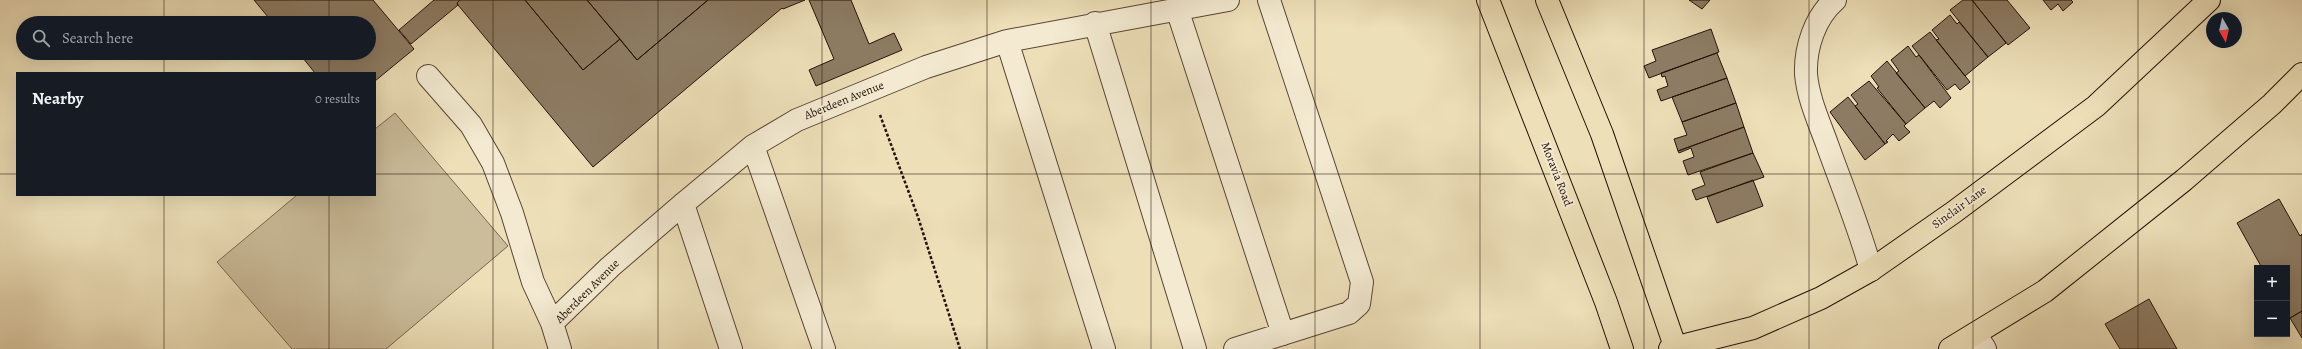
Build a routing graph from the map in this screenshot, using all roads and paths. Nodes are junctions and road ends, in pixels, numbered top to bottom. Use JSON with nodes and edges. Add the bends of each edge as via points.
{"nodes":[{"id":1,"x":1228,"y":0,"type":"edge"},
{"id":2,"x":1269,"y":0,"type":"edge"},
{"id":3,"x":1488,"y":0,"type":"edge"},
{"id":4,"x":1547,"y":0,"type":"edge"},
{"id":5,"x":1835,"y":0,"type":"edge"},
{"id":6,"x":2209,"y":0,"type":"edge"},
{"id":7,"x":1177,"y":9,"type":"junction"},
{"id":8,"x":1094,"y":23,"type":"junction"},
{"id":9,"x":1007,"y":41,"type":"junction"},
{"id":10,"x":2302,"y":74,"type":"edge"},
{"id":11,"x":428,"y":76,"type":"dead end"},
{"id":12,"x":870,"y":89,"type":"junction"},
{"id":13,"x":753,"y":146,"type":"junction"},
{"id":14,"x":683,"y":204,"type":"junction"},
{"id":15,"x":1871,"y":270,"type":"junction"},
{"id":16,"x":552,"y":323,"type":"junction"},
{"id":17,"x":1283,"y":334,"type":"junction"},
{"id":18,"x":1980,"y":342,"type":"edge"},
{"id":19,"x":1674,"y":348,"type":"edge"},
{"id":20,"x":560,"y":349,"type":"edge"},
{"id":21,"x":731,"y":349,"type":"edge"},
{"id":22,"x":824,"y":349,"type":"edge"},
{"id":23,"x":960,"y":349,"type":"edge"},
{"id":24,"x":1104,"y":349,"type":"edge"},
{"id":25,"x":1195,"y":349,"type":"edge"},
{"id":26,"x":1235,"y":349,"type":"edge"},
{"id":27,"x":1622,"y":349,"type":"edge"},
{"id":28,"x":1950,"y":349,"type":"edge"}],
"edges":[{"from":1,"to":7,"type":"street","name":"Aberdeen Avenue"},
{"from":2,"to":17,"type":"street","via":[[1362,282],[1360,304],[1349,313]]},
{"from":3,"to":27,"type":"main road","name":"Moravia Road"},
{"from":4,"to":19,"type":"main road","via":[[1602,134]]},
{"from":5,"to":15,"type":"street","via":[[1824,13],[1808,45],[1806,73],[1816,113],[1860,232]]},
{"from":6,"to":15,"type":"main road","name":"Sinclair Lane","via":[[2096,106],[1954,212]]},
{"from":7,"to":8,"type":"street","name":"Aberdeen Avenue"},
{"from":7,"to":17,"type":"street"},
{"from":8,"to":9,"type":"street","name":"Aberdeen Avenue"},
{"from":8,"to":25,"type":"street"},
{"from":9,"to":12,"type":"street","name":"Aberdeen Avenue","via":[[926,66]]},
{"from":9,"to":24,"type":"street"},
{"from":10,"to":18,"type":"main road","via":[[2272,104],[2178,184]]},
{"from":11,"to":16,"type":"street","via":[[471,125],[493,163],[512,213],[533,282]]},
{"from":12,"to":13,"type":"street","name":"Aberdeen Avenue","via":[[796,120]]},
{"from":12,"to":23,"type":"path","via":[[918,217]]},
{"from":13,"to":14,"type":"street","name":"Aberdeen Avenue"},
{"from":13,"to":22,"type":"street"},
{"from":14,"to":16,"type":"street","name":"Aberdeen Avenue","via":[[610,267]]},
{"from":14,"to":21,"type":"street"},
{"from":15,"to":19,"type":"main road","name":"Sinclair Lane","via":[[1821,298],[1753,328]]},
{"from":16,"to":20,"type":"street","name":"Aberdeen Avenue"},
{"from":17,"to":26,"type":"street"},
{"from":18,"to":28,"type":"main road"}]}
